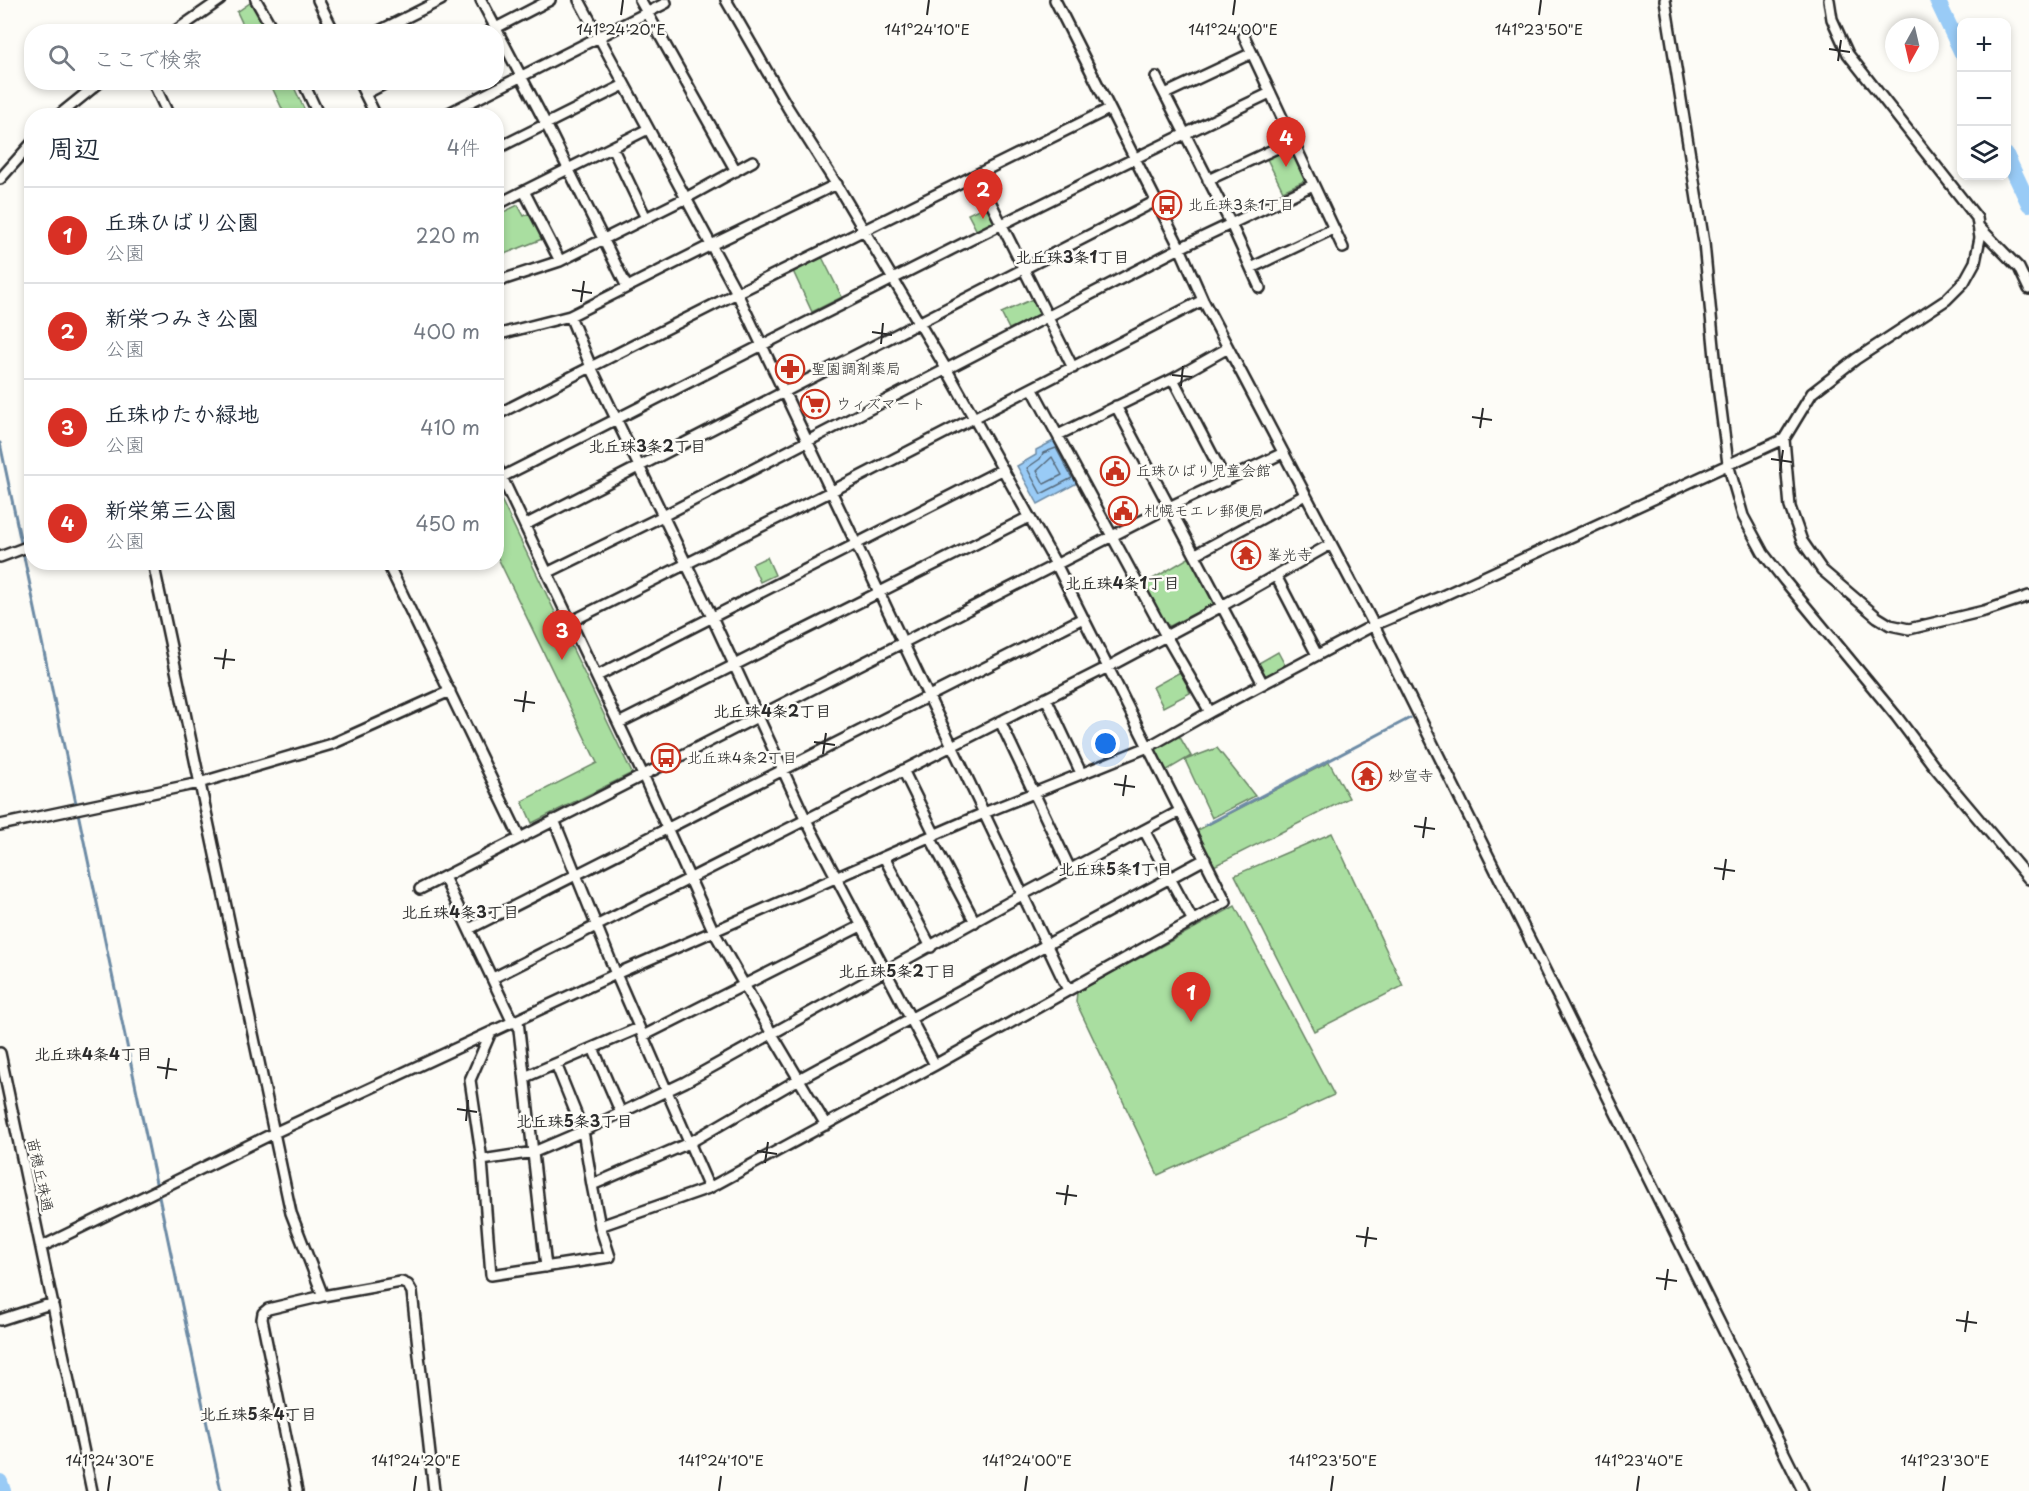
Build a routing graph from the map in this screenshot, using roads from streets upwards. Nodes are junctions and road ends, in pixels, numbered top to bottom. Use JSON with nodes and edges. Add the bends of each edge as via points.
{"nodes":[{"id":1,"x":220,"y":0,"type":"edge"},
{"id":2,"x":256,"y":0,"type":"edge"},
{"id":3,"x":318,"y":0,"type":"edge"},
{"id":4,"x":441,"y":0,"type":"edge"},
{"id":5,"x":482,"y":0,"type":"edge"},
{"id":6,"x":550,"y":0,"type":"edge"},
{"id":7,"x":579,"y":0,"type":"edge"},
{"id":8,"x":640,"y":0,"type":"edge"},
{"id":9,"x":726,"y":0,"type":"edge"},
{"id":10,"x":1055,"y":0,"type":"edge"},
{"id":11,"x":1665,"y":0,"type":"edge"},
{"id":12,"x":1829,"y":0,"type":"edge"},
{"id":13,"x":428,"y":3,"type":"edge"},
{"id":14,"x":666,"y":3,"type":"dead end"},
{"id":15,"x":647,"y":13,"type":"junction"},
{"id":16,"x":186,"y":24,"type":"edge"},
{"id":17,"x":270,"y":24,"type":"edge"},
{"id":18,"x":330,"y":24,"type":"edge"},
{"id":19,"x":391,"y":24,"type":"edge"},
{"id":20,"x":489,"y":24,"type":"edge"},
{"id":21,"x":503,"y":24,"type":"edge"},
{"id":22,"x":1244,"y":36,"type":"dead end"},
{"id":23,"x":599,"y":38,"type":"junction"},
{"id":24,"x":504,"y":50,"type":"edge"},
{"id":25,"x":1252,"y":53,"type":"junction"},
{"id":26,"x":521,"y":77,"type":"junction"},
{"id":27,"x":1156,"y":77,"type":"dead end"},
{"id":28,"x":624,"y":85,"type":"junction"},
{"id":29,"x":504,"y":86,"type":"edge"},
{"id":30,"x":90,"y":90,"type":"edge"},
{"id":31,"x":157,"y":90,"type":"edge"},
{"id":32,"x":307,"y":90,"type":"edge"},
{"id":33,"x":363,"y":90,"type":"edge"},
{"id":34,"x":373,"y":90,"type":"edge"},
{"id":35,"x":495,"y":90,"type":"edge"},
{"id":36,"x":1270,"y":93,"type":"junction"},
{"id":37,"x":365,"y":94,"type":"junction"},
{"id":38,"x":1165,"y":94,"type":"junction"},
{"id":39,"x":68,"y":108,"type":"edge"},
{"id":40,"x":165,"y":108,"type":"edge"},
{"id":41,"x":315,"y":108,"type":"edge"},
{"id":42,"x":372,"y":108,"type":"edge"},
{"id":43,"x":459,"y":108,"type":"edge"},
{"id":44,"x":1109,"y":109,"type":"junction"},
{"id":45,"x":546,"y":124,"type":"junction"},
{"id":46,"x":648,"y":129,"type":"junction"},
{"id":47,"x":1185,"y":134,"type":"junction"},
{"id":48,"x":1292,"y":141,"type":"junction"},
{"id":49,"x":504,"y":145,"type":"edge"},
{"id":50,"x":612,"y":147,"type":"junction"},
{"id":51,"x":24,"y":151,"type":"edge"},
{"id":52,"x":1134,"y":158,"type":"junction"},
{"id":53,"x":753,"y":161,"type":"dead end"},
{"id":54,"x":569,"y":169,"type":"junction"},
{"id":55,"x":736,"y":171,"type":"junction"},
{"id":56,"x":976,"y":175,"type":"junction"},
{"id":57,"x":0,"y":179,"type":"edge"},
{"id":58,"x":1208,"y":180,"type":"junction"},
{"id":59,"x":837,"y":184,"type":"junction"},
{"id":60,"x":1313,"y":185,"type":"junction"},
{"id":61,"x":524,"y":191,"type":"junction"},
{"id":62,"x":686,"y":198,"type":"junction"},
{"id":63,"x":504,"y":201,"type":"edge"},
{"id":64,"x":1156,"y":201,"type":"junction"},
{"id":65,"x":646,"y":218,"type":"junction"},
{"id":66,"x":1231,"y":224,"type":"junction"},
{"id":67,"x":1003,"y":225,"type":"junction"},
{"id":68,"x":1978,"y":226,"type":"junction"},
{"id":69,"x":1333,"y":228,"type":"junction"},
{"id":70,"x":863,"y":230,"type":"junction"},
{"id":71,"x":604,"y":239,"type":"junction"},
{"id":72,"x":711,"y":244,"type":"junction"},
{"id":73,"x":1180,"y":248,"type":"junction"},
{"id":74,"x":1343,"y":248,"type":"dead end"},
{"id":75,"x":560,"y":261,"type":"junction"},
{"id":76,"x":1251,"y":268,"type":"junction"},
{"id":77,"x":1025,"y":269,"type":"junction"},
{"id":78,"x":504,"y":279,"type":"edge"},
{"id":79,"x":892,"y":279,"type":"junction"},
{"id":80,"x":627,"y":287,"type":"junction"},
{"id":81,"x":1260,"y":288,"type":"dead end"},
{"id":82,"x":2029,"y":289,"type":"edge"},
{"id":83,"x":737,"y":292,"type":"junction"},
{"id":84,"x":1203,"y":300,"type":"junction"},
{"id":85,"x":570,"y":316,"type":"junction"},
{"id":86,"x":1048,"y":317,"type":"junction"},
{"id":87,"x":920,"y":323,"type":"junction"},
{"id":88,"x":504,"y":333,"type":"edge"},
{"id":89,"x":762,"y":344,"type":"junction"},
{"id":90,"x":1228,"y":348,"type":"junction"},
{"id":91,"x":591,"y":366,"type":"junction"},
{"id":92,"x":1073,"y":368,"type":"junction"},
{"id":93,"x":947,"y":370,"type":"junction"},
{"id":94,"x":1173,"y":379,"type":"junction"},
{"id":95,"x":1032,"y":388,"type":"junction"},
{"id":96,"x":785,"y":391,"type":"junction"},
{"id":97,"x":1116,"y":406,"type":"junction"},
{"id":98,"x":504,"y":412,"type":"edge"},
{"id":99,"x":974,"y":418,"type":"junction"},
{"id":100,"x":616,"y":419,"type":"junction"},
{"id":101,"x":1058,"y":435,"type":"junction"},
{"id":102,"x":1784,"y":439,"type":"junction"},
{"id":103,"x":808,"y":440,"type":"junction"},
{"id":104,"x":1282,"y":453,"type":"junction"},
{"id":105,"x":1728,"y":464,"type":"junction"},
{"id":106,"x":640,"y":468,"type":"junction"},
{"id":107,"x":1003,"y":469,"type":"junction"},
{"id":108,"x":504,"y":476,"type":"edge"},
{"id":109,"x":504,"y":481,"type":"edge"},
{"id":110,"x":1226,"y":481,"type":"junction"},
{"id":111,"x":832,"y":491,"type":"junction"},
{"id":112,"x":1305,"y":495,"type":"junction"},
{"id":113,"x":1169,"y":507,"type":"junction"},
{"id":114,"x":663,"y":516,"type":"junction"},
{"id":115,"x":1029,"y":517,"type":"junction"},
{"id":116,"x":525,"y":525,"type":"junction"},
{"id":117,"x":1113,"y":537,"type":"junction"},
{"id":118,"x":857,"y":543,"type":"junction"},
{"id":119,"x":1331,"y":544,"type":"junction"},
{"id":120,"x":24,"y":548,"type":"edge"},
{"id":121,"x":1196,"y":554,"type":"junction"},
{"id":122,"x":0,"y":557,"type":"edge"},
{"id":123,"x":686,"y":565,"type":"junction"},
{"id":124,"x":1057,"y":566,"type":"junction"},
{"id":125,"x":155,"y":570,"type":"edge"},
{"id":126,"x":391,"y":570,"type":"edge"},
{"id":127,"x":548,"y":573,"type":"junction"},
{"id":128,"x":1276,"y":576,"type":"junction"},
{"id":129,"x":880,"y":592,"type":"junction"},
{"id":130,"x":2029,"y":596,"type":"edge"},
{"id":131,"x":1222,"y":606,"type":"junction"},
{"id":132,"x":712,"y":617,"type":"junction"},
{"id":133,"x":1083,"y":618,"type":"junction"},
{"id":134,"x":570,"y":622,"type":"junction"},
{"id":135,"x":1374,"y":625,"type":"junction"},
{"id":136,"x":1166,"y":636,"type":"junction"},
{"id":137,"x":904,"y":644,"type":"junction"},
{"id":138,"x":1317,"y":656,"type":"junction"},
{"id":139,"x":734,"y":666,"type":"junction"},
{"id":140,"x":1108,"y":667,"type":"junction"},
{"id":141,"x":597,"y":676,"type":"junction"},
{"id":142,"x":1263,"y":684,"type":"junction"},
{"id":143,"x":450,"y":691,"type":"junction"},
{"id":144,"x":929,"y":695,"type":"junction"},
{"id":145,"x":1046,"y":698,"type":"junction"},
{"id":146,"x":1210,"y":712,"type":"junction"},
{"id":147,"x":759,"y":717,"type":"junction"},
{"id":148,"x":1000,"y":721,"type":"junction"},
{"id":149,"x":619,"y":723,"type":"junction"},
{"id":150,"x":952,"y":746,"type":"junction"},
{"id":151,"x":1148,"y":747,"type":"junction"},
{"id":152,"x":783,"y":770,"type":"junction"},
{"id":153,"x":903,"y":770,"type":"junction"},
{"id":154,"x":1081,"y":773,"type":"junction"},
{"id":155,"x":643,"y":775,"type":"junction"},
{"id":156,"x":198,"y":783,"type":"junction"},
{"id":157,"x":1033,"y":793,"type":"junction"},
{"id":158,"x":1180,"y":811,"type":"junction"},
{"id":159,"x":984,"y":813,"type":"junction"},
{"id":160,"x":554,"y":820,"type":"junction"},
{"id":161,"x":806,"y":820,"type":"junction"},
{"id":162,"x":0,"y":825,"type":"edge"},
{"id":163,"x":667,"y":830,"type":"junction"},
{"id":164,"x":1144,"y":830,"type":"junction"},
{"id":165,"x":932,"y":836,"type":"junction"},
{"id":166,"x":519,"y":838,"type":"junction"},
{"id":167,"x":884,"y":857,"type":"junction"},
{"id":168,"x":1204,"y":859,"type":"junction"},
{"id":169,"x":1070,"y":869,"type":"junction"},
{"id":170,"x":576,"y":875,"type":"junction"},
{"id":171,"x":444,"y":876,"type":"junction"},
{"id":172,"x":1170,"y":877,"type":"junction"},
{"id":173,"x":836,"y":878,"type":"junction"},
{"id":174,"x":2029,"y":879,"type":"edge"},
{"id":175,"x":690,"y":880,"type":"junction"},
{"id":176,"x":420,"y":889,"type":"dead end"},
{"id":177,"x":1022,"y":895,"type":"junction"},
{"id":178,"x":1193,"y":921,"type":"junction"},
{"id":179,"x":975,"y":922,"type":"junction"},
{"id":180,"x":861,"y":926,"type":"junction"},
{"id":181,"x":596,"y":927,"type":"junction"},
{"id":182,"x":469,"y":929,"type":"junction"},
{"id":183,"x":713,"y":930,"type":"junction"},
{"id":184,"x":1046,"y":945,"type":"junction"},
{"id":185,"x":931,"y":947,"type":"junction"},
{"id":186,"x":885,"y":971,"type":"junction"},
{"id":187,"x":616,"y":974,"type":"junction"},
{"id":188,"x":492,"y":978,"type":"junction"},
{"id":189,"x":744,"y":984,"type":"junction"},
{"id":190,"x":1068,"y":990,"type":"junction"},
{"id":191,"x":910,"y":1019,"type":"junction"},
{"id":192,"x":516,"y":1022,"type":"junction"},
{"id":193,"x":491,"y":1032,"type":"junction"},
{"id":194,"x":641,"y":1032,"type":"junction"},
{"id":195,"x":772,"y":1034,"type":"junction"},
{"id":196,"x":593,"y":1048,"type":"junction"},
{"id":197,"x":0,"y":1053,"type":"edge"},
{"id":198,"x":556,"y":1064,"type":"junction"},
{"id":199,"x":935,"y":1065,"type":"junction"},
{"id":200,"x":525,"y":1077,"type":"junction"},
{"id":201,"x":799,"y":1079,"type":"junction"},
{"id":202,"x":666,"y":1092,"type":"junction"},
{"id":203,"x":621,"y":1113,"type":"junction"},
{"id":204,"x":826,"y":1125,"type":"junction"},
{"id":205,"x":584,"y":1131,"type":"junction"},
{"id":206,"x":274,"y":1133,"type":"junction"},
{"id":207,"x":689,"y":1143,"type":"junction"},
{"id":208,"x":534,"y":1152,"type":"junction"},
{"id":209,"x":482,"y":1160,"type":"junction"},
{"id":210,"x":592,"y":1185,"type":"junction"},
{"id":211,"x":709,"y":1188,"type":"junction"},
{"id":212,"x":600,"y":1226,"type":"junction"},
{"id":213,"x":41,"y":1247,"type":"junction"},
{"id":214,"x":546,"y":1267,"type":"junction"},
{"id":215,"x":323,"y":1296,"type":"junction"},
{"id":216,"x":53,"y":1303,"type":"junction"},
{"id":217,"x":0,"y":1320,"type":"edge"},
{"id":218,"x":92,"y":1491,"type":"edge"},
{"id":219,"x":297,"y":1491,"type":"edge"},
{"id":220,"x":434,"y":1491,"type":"edge"},
{"id":221,"x":1803,"y":1491,"type":"edge"}],
"edges":[{"from":1,"to":16,"type":"street"},
{"from":2,"to":17,"type":"street"},
{"from":3,"to":18,"type":"street"},
{"from":4,"to":13,"type":"street"},
{"from":5,"to":20,"type":"street"},
{"from":6,"to":21,"type":"street"},
{"from":7,"to":23,"type":"street"},
{"from":8,"to":15,"type":"street"},
{"from":9,"to":59,"type":"street"},
{"from":10,"to":44,"type":"street"},
{"from":11,"to":105,"type":"street","via":[[1704,243]]},
{"from":12,"to":68,"type":"street","via":[[1832,19],[1848,54],[1977,218]]},
{"from":13,"to":19,"type":"street"},
{"from":14,"to":15,"type":"street"},
{"from":15,"to":23,"type":"street"},
{"from":15,"to":55,"type":"street"},
{"from":22,"to":25,"type":"street"},
{"from":23,"to":26,"type":"street"},
{"from":23,"to":28,"type":"street"},
{"from":24,"to":26,"type":"street"},
{"from":25,"to":36,"type":"street"},
{"from":25,"to":38,"type":"street"},
{"from":26,"to":29,"type":"street"},
{"from":26,"to":45,"type":"street"},
{"from":27,"to":38,"type":"street"},
{"from":28,"to":45,"type":"street"},
{"from":28,"to":46,"type":"street"},
{"from":30,"to":39,"type":"street"},
{"from":31,"to":40,"type":"street"},
{"from":32,"to":41,"type":"street"},
{"from":33,"to":37,"type":"street"},
{"from":34,"to":37,"type":"street"},
{"from":35,"to":43,"type":"street"},
{"from":36,"to":47,"type":"street"},
{"from":36,"to":48,"type":"street"},
{"from":37,"to":42,"type":"street"},
{"from":38,"to":47,"type":"street"},
{"from":44,"to":52,"type":"street"},
{"from":44,"to":56,"type":"street"},
{"from":45,"to":49,"type":"street"},
{"from":45,"to":54,"type":"street"},
{"from":46,"to":50,"type":"street"},
{"from":46,"to":62,"type":"street"},
{"from":47,"to":52,"type":"street"},
{"from":47,"to":58,"type":"street"},
{"from":48,"to":58,"type":"street"},
{"from":48,"to":60,"type":"street"},
{"from":50,"to":54,"type":"street"},
{"from":50,"to":65,"type":"street"},
{"from":51,"to":57,"type":"street"},
{"from":52,"to":64,"type":"street"},
{"from":52,"to":67,"type":"street"},
{"from":53,"to":55,"type":"street"},
{"from":54,"to":61,"type":"street"},
{"from":54,"to":71,"type":"street"},
{"from":55,"to":62,"type":"street"},
{"from":56,"to":67,"type":"street"},
{"from":56,"to":70,"type":"street"},
{"from":58,"to":66,"type":"street"},
{"from":59,"to":70,"type":"street"},
{"from":59,"to":72,"type":"street"},
{"from":60,"to":66,"type":"street"},
{"from":60,"to":69,"type":"street"},
{"from":61,"to":63,"type":"street"},
{"from":61,"to":75,"type":"street"},
{"from":62,"to":65,"type":"street"},
{"from":62,"to":72,"type":"street"},
{"from":64,"to":73,"type":"street"},
{"from":64,"to":77,"type":"street"},
{"from":65,"to":71,"type":"street"},
{"from":66,"to":73,"type":"street"},
{"from":66,"to":76,"type":"street"},
{"from":67,"to":77,"type":"street"},
{"from":67,"to":79,"type":"street"},
{"from":68,"to":82,"type":"street","via":[[2019,268]]},
{"from":68,"to":102,"type":"street","via":[[1975,262],[1964,282],[1946,300],[1812,393]]},
{"from":69,"to":74,"type":"street"},
{"from":69,"to":76,"type":"street"},
{"from":70,"to":79,"type":"street"},
{"from":70,"to":83,"type":"street"},
{"from":71,"to":75,"type":"street"},
{"from":71,"to":80,"type":"street"},
{"from":72,"to":80,"type":"street"},
{"from":72,"to":83,"type":"street"},
{"from":73,"to":84,"type":"street"},
{"from":73,"to":86,"type":"street"},
{"from":75,"to":78,"type":"street"},
{"from":76,"to":81,"type":"street"},
{"from":77,"to":86,"type":"street"},
{"from":77,"to":87,"type":"street"},
{"from":79,"to":87,"type":"street"},
{"from":79,"to":89,"type":"street"},
{"from":80,"to":85,"type":"street"},
{"from":83,"to":89,"type":"street"},
{"from":83,"to":91,"type":"street"},
{"from":84,"to":90,"type":"street"},
{"from":84,"to":92,"type":"street"},
{"from":85,"to":88,"type":"street"},
{"from":85,"to":91,"type":"street"},
{"from":86,"to":92,"type":"street"},
{"from":86,"to":93,"type":"street"},
{"from":87,"to":93,"type":"street"},
{"from":87,"to":96,"type":"street"},
{"from":89,"to":96,"type":"street"},
{"from":89,"to":100,"type":"street"},
{"from":90,"to":94,"type":"street"},
{"from":90,"to":104,"type":"street"},
{"from":91,"to":98,"type":"street"},
{"from":91,"to":100,"type":"street"},
{"from":92,"to":95,"type":"street"},
{"from":93,"to":99,"type":"street"},
{"from":93,"to":103,"type":"street"},
{"from":94,"to":97,"type":"street"},
{"from":94,"to":110,"type":"street"},
{"from":95,"to":99,"type":"street"},
{"from":95,"to":101,"type":"street"},
{"from":96,"to":103,"type":"street"},
{"from":96,"to":106,"type":"street"},
{"from":97,"to":101,"type":"street"},
{"from":97,"to":113,"type":"street"},
{"from":99,"to":107,"type":"street"},
{"from":99,"to":111,"type":"street"},
{"from":100,"to":106,"type":"street"},
{"from":100,"to":108,"type":"street"},
{"from":101,"to":117,"type":"street"},
{"from":102,"to":105,"type":"street"},
{"from":102,"to":130,"type":"street","via":[[1790,507],[1802,541],[1822,570],[1877,617],[1909,629]]},
{"from":103,"to":111,"type":"street"},
{"from":103,"to":114,"type":"street"},
{"from":104,"to":110,"type":"street"},
{"from":104,"to":112,"type":"street"},
{"from":105,"to":135,"type":"street"},
{"from":105,"to":174,"type":"street","via":[[1743,516],[1763,553]]},
{"from":106,"to":114,"type":"street"},
{"from":106,"to":116,"type":"street"},
{"from":107,"to":115,"type":"street"},
{"from":107,"to":118,"type":"street"},
{"from":109,"to":116,"type":"street"},
{"from":110,"to":113,"type":"street"},
{"from":111,"to":118,"type":"street"},
{"from":111,"to":123,"type":"street"},
{"from":112,"to":119,"type":"street"},
{"from":112,"to":121,"type":"street"},
{"from":113,"to":117,"type":"street"},
{"from":113,"to":121,"type":"street"},
{"from":114,"to":123,"type":"street"},
{"from":114,"to":127,"type":"street"},
{"from":115,"to":124,"type":"street"},
{"from":115,"to":129,"type":"street"},
{"from":116,"to":127,"type":"street"},
{"from":117,"to":124,"type":"street"},
{"from":117,"to":136,"type":"street"},
{"from":118,"to":129,"type":"street"},
{"from":118,"to":132,"type":"street"},
{"from":119,"to":128,"type":"street"},
{"from":119,"to":135,"type":"street"},
{"from":120,"to":122,"type":"street"},
{"from":121,"to":131,"type":"street"},
{"from":123,"to":132,"type":"street"},
{"from":123,"to":134,"type":"street"},
{"from":124,"to":133,"type":"street"},
{"from":124,"to":137,"type":"street"},
{"from":125,"to":156,"type":"street"},
{"from":126,"to":143,"type":"street"},
{"from":127,"to":134,"type":"street"},
{"from":128,"to":131,"type":"street"},
{"from":128,"to":138,"type":"street"},
{"from":129,"to":137,"type":"street"},
{"from":129,"to":139,"type":"street"},
{"from":131,"to":136,"type":"street"},
{"from":131,"to":142,"type":"street"},
{"from":132,"to":139,"type":"street"},
{"from":132,"to":141,"type":"street"},
{"from":133,"to":140,"type":"street"},
{"from":133,"to":144,"type":"street"},
{"from":134,"to":141,"type":"street"},
{"from":135,"to":138,"type":"street"},
{"from":135,"to":221,"type":"street"},
{"from":136,"to":140,"type":"street"},
{"from":136,"to":146,"type":"street"},
{"from":137,"to":144,"type":"street"},
{"from":137,"to":147,"type":"street"},
{"from":138,"to":142,"type":"street"},
{"from":139,"to":147,"type":"street"},
{"from":139,"to":149,"type":"street"},
{"from":140,"to":145,"type":"street"},
{"from":140,"to":151,"type":"street"},
{"from":141,"to":149,"type":"street"},
{"from":142,"to":146,"type":"street"},
{"from":143,"to":156,"type":"street","via":[[332,744]]},
{"from":143,"to":166,"type":"street"},
{"from":144,"to":150,"type":"street"},
{"from":144,"to":152,"type":"street"},
{"from":145,"to":148,"type":"street"},
{"from":145,"to":154,"type":"street"},
{"from":146,"to":151,"type":"street"},
{"from":147,"to":152,"type":"street"},
{"from":147,"to":155,"type":"street"},
{"from":148,"to":150,"type":"street"},
{"from":148,"to":157,"type":"street"},
{"from":149,"to":155,"type":"street"},
{"from":150,"to":153,"type":"street"},
{"from":150,"to":159,"type":"street"},
{"from":151,"to":154,"type":"street"},
{"from":151,"to":158,"type":"street"},
{"from":152,"to":161,"type":"street"},
{"from":152,"to":163,"type":"street"},
{"from":153,"to":161,"type":"street"},
{"from":153,"to":165,"type":"street"},
{"from":154,"to":157,"type":"street"},
{"from":155,"to":160,"type":"street"},
{"from":155,"to":163,"type":"street"},
{"from":156,"to":162,"type":"street"},
{"from":156,"to":206,"type":"street"},
{"from":157,"to":159,"type":"street"},
{"from":157,"to":169,"type":"street"},
{"from":158,"to":164,"type":"street"},
{"from":158,"to":168,"type":"street"},
{"from":159,"to":165,"type":"street"},
{"from":159,"to":177,"type":"street"},
{"from":160,"to":166,"type":"street"},
{"from":160,"to":170,"type":"street"},
{"from":161,"to":173,"type":"street"},
{"from":161,"to":175,"type":"street"},
{"from":163,"to":170,"type":"street"},
{"from":163,"to":175,"type":"street"},
{"from":164,"to":169,"type":"street"},
{"from":164,"to":172,"type":"street"},
{"from":165,"to":167,"type":"street"},
{"from":165,"to":179,"type":"street"},
{"from":166,"to":171,"type":"street"},
{"from":167,"to":173,"type":"street"},
{"from":167,"to":185,"type":"street"},
{"from":168,"to":172,"type":"street"},
{"from":168,"to":178,"type":"street","via":[[1226,902]]},
{"from":169,"to":177,"type":"street"},
{"from":170,"to":181,"type":"street"},
{"from":170,"to":182,"type":"street"},
{"from":171,"to":176,"type":"street"},
{"from":171,"to":182,"type":"street"},
{"from":172,"to":178,"type":"street"},
{"from":172,"to":184,"type":"street"},
{"from":173,"to":180,"type":"street"},
{"from":173,"to":183,"type":"street"},
{"from":175,"to":181,"type":"street"},
{"from":175,"to":183,"type":"street"},
{"from":177,"to":179,"type":"street"},
{"from":177,"to":184,"type":"street"},
{"from":178,"to":190,"type":"street"},
{"from":179,"to":185,"type":"street"},
{"from":180,"to":186,"type":"street"},
{"from":180,"to":189,"type":"street"},
{"from":181,"to":187,"type":"street"},
{"from":181,"to":188,"type":"street"},
{"from":182,"to":188,"type":"street"},
{"from":183,"to":187,"type":"street"},
{"from":183,"to":189,"type":"street"},
{"from":184,"to":190,"type":"street"},
{"from":184,"to":191,"type":"street"},
{"from":185,"to":186,"type":"street"},
{"from":186,"to":191,"type":"street"},
{"from":186,"to":195,"type":"street"},
{"from":187,"to":192,"type":"street"},
{"from":187,"to":194,"type":"street"},
{"from":188,"to":192,"type":"street"},
{"from":189,"to":194,"type":"street"},
{"from":189,"to":195,"type":"street"},
{"from":190,"to":199,"type":"street"},
{"from":191,"to":199,"type":"street"},
{"from":191,"to":201,"type":"street"},
{"from":192,"to":193,"type":"street"},
{"from":192,"to":200,"type":"street"},
{"from":193,"to":206,"type":"street"},
{"from":193,"to":209,"type":"street","via":[[470,1080]]},
{"from":194,"to":196,"type":"street"},
{"from":194,"to":202,"type":"street"},
{"from":195,"to":201,"type":"street"},
{"from":195,"to":202,"type":"street"},
{"from":196,"to":198,"type":"street"},
{"from":196,"to":203,"type":"street"},
{"from":197,"to":213,"type":"street","name":"苗穂丘珠通"},
{"from":198,"to":200,"type":"street"},
{"from":198,"to":205,"type":"street"},
{"from":199,"to":204,"type":"street"},
{"from":200,"to":208,"type":"street"},
{"from":201,"to":204,"type":"street"},
{"from":201,"to":207,"type":"street"},
{"from":202,"to":203,"type":"street"},
{"from":202,"to":207,"type":"street"},
{"from":203,"to":205,"type":"street"},
{"from":204,"to":211,"type":"street"},
{"from":205,"to":208,"type":"street"},
{"from":205,"to":210,"type":"street"},
{"from":206,"to":213,"type":"street"},
{"from":206,"to":215,"type":"street","via":[[291,1213]]},
{"from":207,"to":210,"type":"street"},
{"from":207,"to":211,"type":"street"},
{"from":208,"to":209,"type":"street"},
{"from":208,"to":214,"type":"street"},
{"from":209,"to":214,"type":"street","via":[[491,1275]]},
{"from":210,"to":212,"type":"street"},
{"from":211,"to":212,"type":"street"},
{"from":212,"to":214,"type":"street","via":[[610,1257]]},
{"from":213,"to":216,"type":"street","name":"苗穂丘珠通"},
{"from":215,"to":219,"type":"street","via":[[268,1309],[262,1319]]},
{"from":215,"to":220,"type":"street","via":[[401,1282],[412,1292]]},
{"from":216,"to":217,"type":"street"},
{"from":216,"to":218,"type":"street","name":"苗穂丘珠通"}]}
